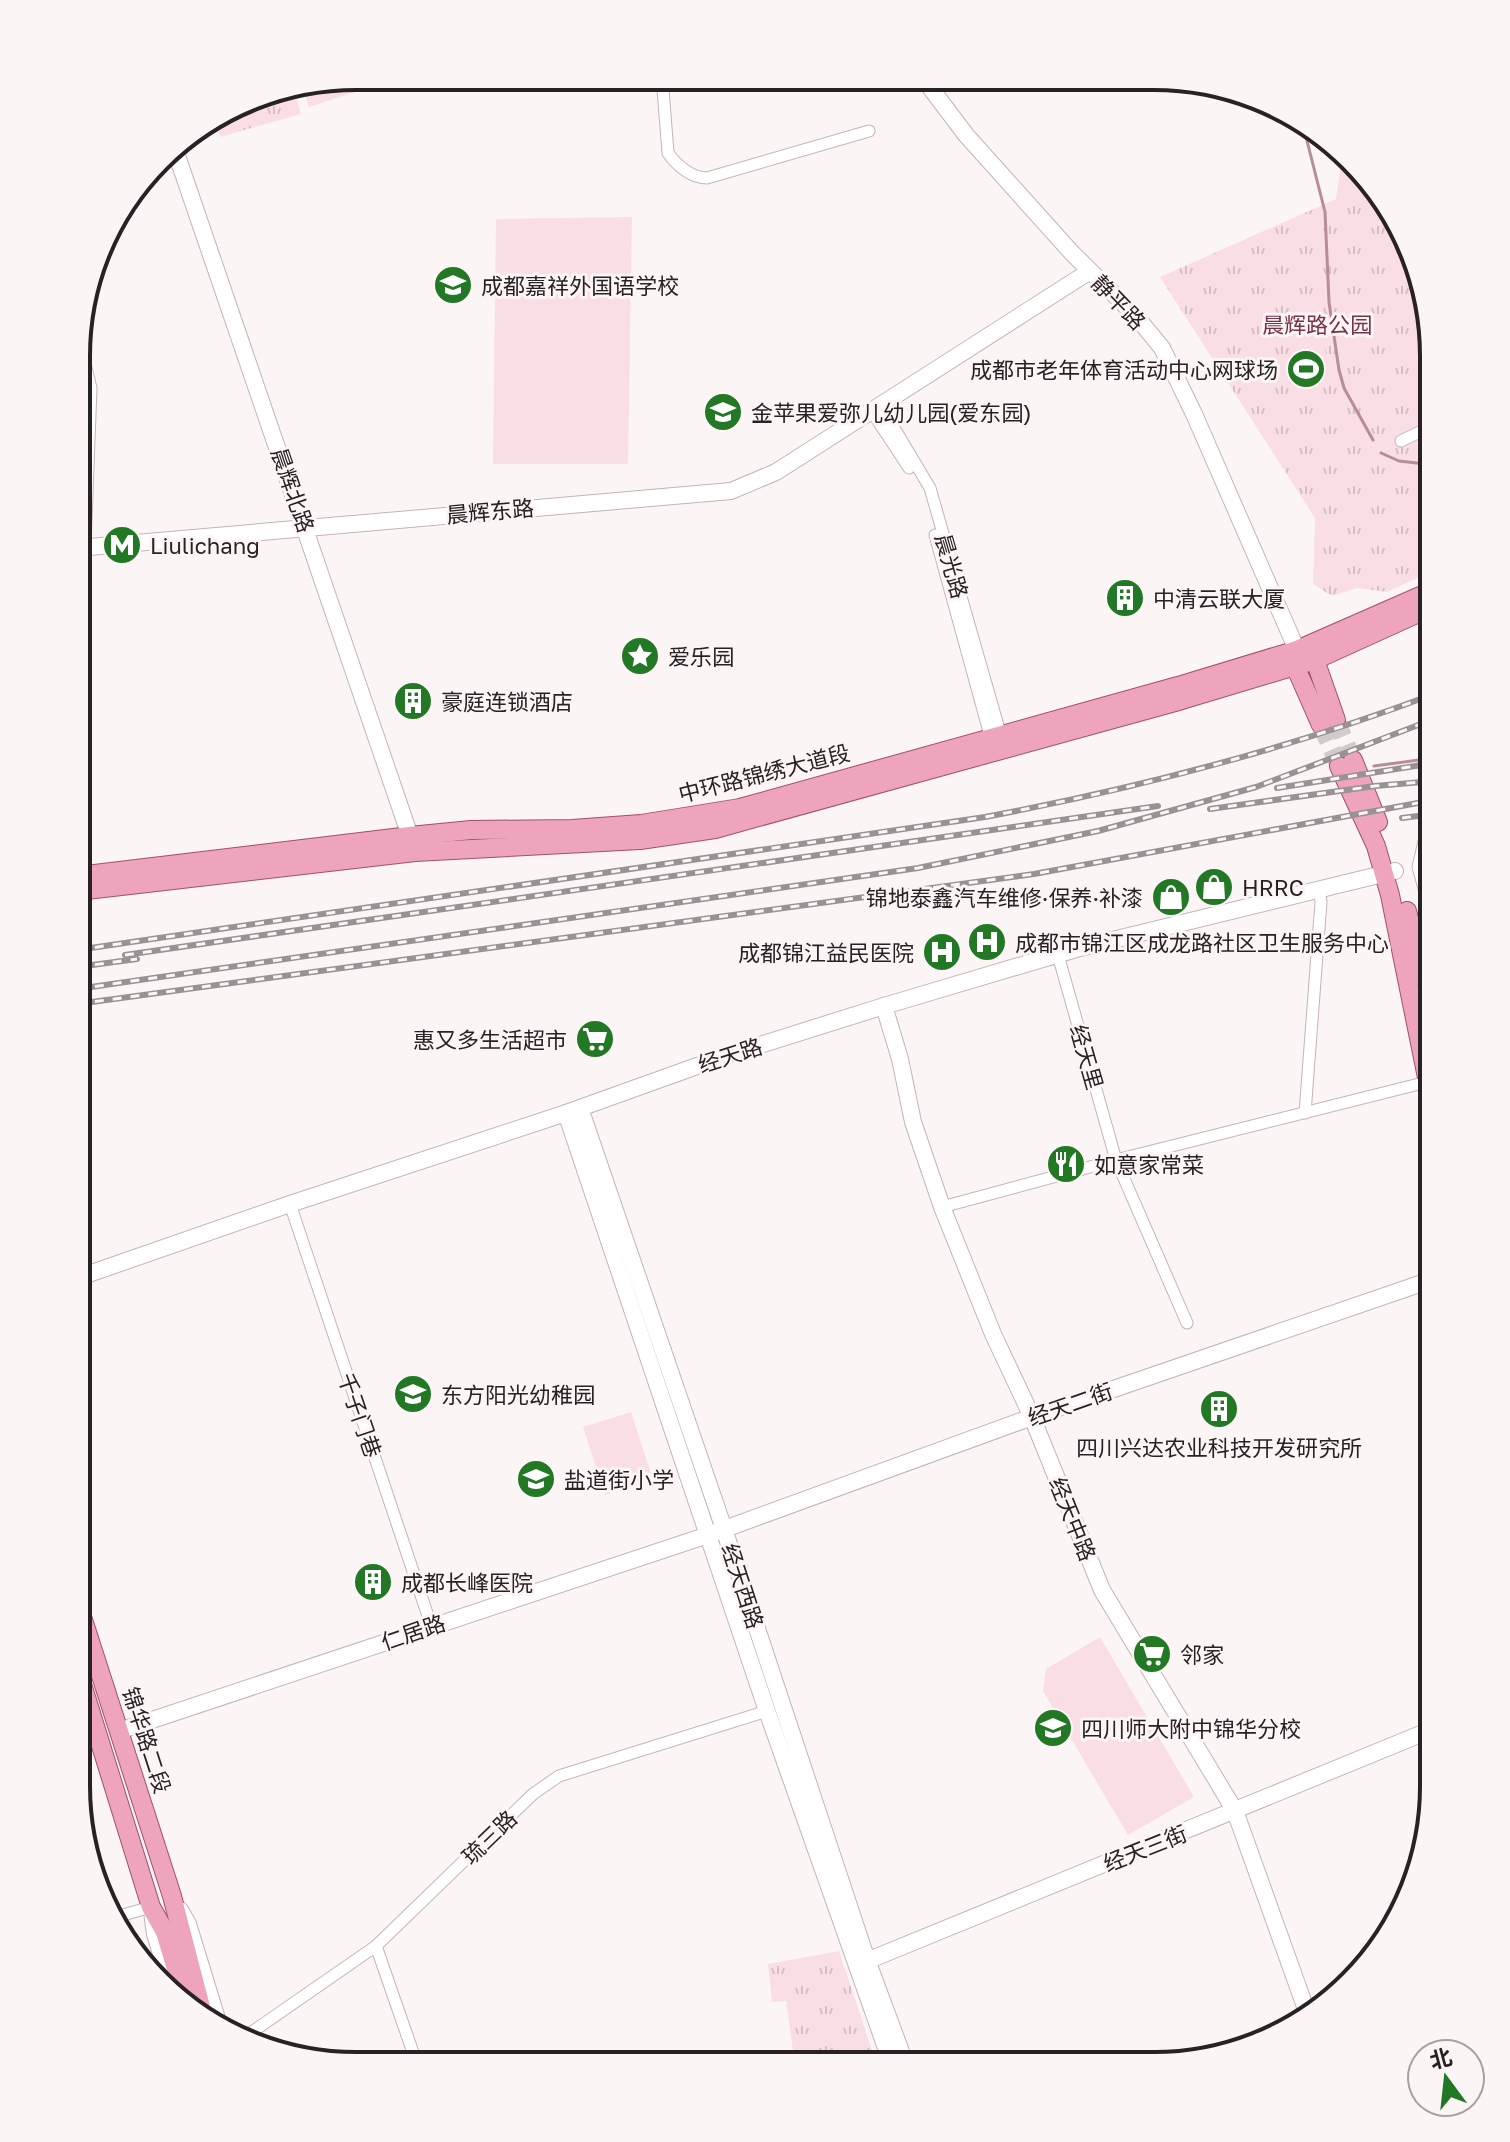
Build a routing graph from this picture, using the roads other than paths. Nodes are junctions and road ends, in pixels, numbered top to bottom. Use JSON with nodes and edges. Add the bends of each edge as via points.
{"nodes":[{"id":1,"x":663,"y":90,"type":"edge"},
{"id":2,"x":932,"y":90,"type":"edge"},
{"id":3,"x":869,"y":131,"type":"dead end"},
{"id":4,"x":178,"y":159,"type":"edge"},
{"id":5,"x":1090,"y":271,"type":"junction"},
{"id":6,"x":90,"y":384,"type":"edge"},
{"id":7,"x":90,"y":406,"type":"edge"},
{"id":8,"x":876,"y":409,"type":"junction"},
{"id":9,"x":1420,"y":432,"type":"edge"},
{"id":10,"x":1401,"y":441,"type":"dead end"},
{"id":11,"x":306,"y":527,"type":"junction"},
{"id":12,"x":90,"y":547,"type":"edge"},
{"id":13,"x":1420,"y":597,"type":"edge"},
{"id":14,"x":1420,"y":612,"type":"edge"},
{"id":15,"x":1296,"y":658,"type":"junction"},
{"id":16,"x":1315,"y":660,"type":"junction"},
{"id":17,"x":996,"y":737,"type":"junction"},
{"id":18,"x":1346,"y":763,"type":"tunnel mouth"},
{"id":19,"x":410,"y":836,"type":"junction"},
{"id":20,"x":1390,"y":872,"type":"junction"},
{"id":21,"x":90,"y":875,"type":"edge"},
{"id":22,"x":1319,"y":889,"type":"junction"},
{"id":23,"x":90,"y":890,"type":"edge"},
{"id":24,"x":1420,"y":925,"type":"edge"},
{"id":25,"x":1412,"y":930,"type":"junction"},
{"id":26,"x":1058,"y":955,"type":"junction"},
{"id":27,"x":1420,"y":959,"type":"edge"},
{"id":28,"x":884,"y":1006,"type":"junction"},
{"id":29,"x":1420,"y":1042,"type":"edge"},
{"id":30,"x":1419,"y":1084,"type":"edge"},
{"id":31,"x":573,"y":1110,"type":"junction"},
{"id":32,"x":1305,"y":1113,"type":"junction"},
{"id":33,"x":1116,"y":1160,"type":"junction"},
{"id":34,"x":290,"y":1204,"type":"junction"},
{"id":35,"x":942,"y":1207,"type":"junction"},
{"id":36,"x":90,"y":1273,"type":"edge"},
{"id":37,"x":1419,"y":1284,"type":"edge"},
{"id":38,"x":1187,"y":1323,"type":"dead end"},
{"id":39,"x":1032,"y":1417,"type":"junction"},
{"id":40,"x":716,"y":1532,"type":"junction"},
{"id":41,"x":431,"y":1625,"type":"junction"},
{"id":42,"x":90,"y":1641,"type":"edge"},
{"id":43,"x":90,"y":1710,"type":"edge"},
{"id":44,"x":767,"y":1711,"type":"junction"},
{"id":45,"x":119,"y":1731,"type":"junction"},
{"id":46,"x":1419,"y":1735,"type":"edge"},
{"id":47,"x":1235,"y":1811,"type":"junction"},
{"id":48,"x":172,"y":1896,"type":"junction"},
{"id":49,"x":151,"y":1907,"type":"junction"},
{"id":50,"x":123,"y":1915,"type":"edge"},
{"id":51,"x":376,"y":1946,"type":"junction"},
{"id":52,"x":862,"y":1963,"type":"junction"},
{"id":53,"x":167,"y":1973,"type":"edge"},
{"id":54,"x":181,"y":1985,"type":"edge"},
{"id":55,"x":199,"y":2000,"type":"edge"},
{"id":56,"x":1305,"y":2005,"type":"edge"},
{"id":57,"x":214,"y":2010,"type":"edge"},
{"id":58,"x":253,"y":2031,"type":"edge"},
{"id":59,"x":413,"y":2052,"type":"edge"},
{"id":60,"x":888,"y":2052,"type":"edge"},
{"id":61,"x":900,"y":2052,"type":"edge"}],
"edges":[{"from":1,"to":3,"type":"street","via":[[668,153],[697,178]]},
{"from":2,"to":5,"type":"street","name":"静平路","via":[[966,135]]},
{"from":4,"to":11,"type":"street","name":"晨辉北路"},
{"from":5,"to":8,"type":"street","name":"晨辉东路"},
{"from":5,"to":15,"type":"street","name":"静平路","via":[[1162,348]]},
{"from":6,"to":7,"type":"street"},
{"from":8,"to":11,"type":"street","name":"晨辉东路","via":[[776,472],[731,491]]},
{"from":8,"to":17,"type":"street","name":"晨光路","via":[[930,488]]},
{"from":9,"to":10,"type":"street"},
{"from":11,"to":12,"type":"street","name":"晨辉东路"},
{"from":11,"to":19,"type":"street","name":"晨辉北路"},
{"from":13,"to":15,"type":"main road","name":"中环路锦绣大道段"},
{"from":14,"to":16,"type":"main road"},
{"from":15,"to":16,"type":"main road"},
{"from":15,"to":16,"type":"main road","via":[[1328,723]]},
{"from":15,"to":17,"type":"main road","name":"中环路锦绣大道段"},
{"from":15,"to":23,"type":"main road","name":"中环路锦绣大道段","via":[[1182,700],[715,829],[640,840],[415,852]]},
{"from":17,"to":19,"type":"main road","name":"中环路锦绣大道段","via":[[701,816],[572,829]]},
{"from":18,"to":20,"type":"main road"},
{"from":19,"to":21,"type":"main road","name":"中环路锦绣大道段"},
{"from":20,"to":22,"type":"street","name":"经天路"},
{"from":20,"to":25,"type":"main road"},
{"from":20,"to":29,"type":"main road"},
{"from":22,"to":26,"type":"street","name":"经天路"},
{"from":22,"to":32,"type":"street"},
{"from":24,"to":25,"type":"street"},
{"from":25,"to":27,"type":"main road"},
{"from":26,"to":28,"type":"street","name":"经天路"},
{"from":26,"to":33,"type":"street","name":"经天里"},
{"from":28,"to":31,"type":"street","name":"经天路"},
{"from":28,"to":35,"type":"street","name":"经天中路","via":[[913,1122]]},
{"from":30,"to":32,"type":"street"},
{"from":31,"to":34,"type":"street","name":"经天路"},
{"from":31,"to":40,"type":"street","name":"经天西路"},
{"from":32,"to":33,"type":"street"},
{"from":33,"to":35,"type":"street"},
{"from":33,"to":38,"type":"street","name":"经天里"},
{"from":34,"to":36,"type":"street","name":"经天路"},
{"from":34,"to":41,"type":"street","name":"千子门巷"},
{"from":35,"to":39,"type":"street","name":"经天中路"},
{"from":37,"to":39,"type":"street","name":"经天二街"},
{"from":39,"to":40,"type":"street","name":"经天二街"},
{"from":39,"to":47,"type":"street","name":"经天中路","via":[[1102,1590]]},
{"from":40,"to":41,"type":"street","name":"仁居路"},
{"from":40,"to":44,"type":"street","name":"经天西路"},
{"from":40,"to":52,"type":"street","name":"经天西路"},
{"from":41,"to":45,"type":"street","name":"仁居路"},
{"from":42,"to":45,"type":"main road","name":"锦华路二段"},
{"from":43,"to":49,"type":"main road","name":"锦华路二段"},
{"from":44,"to":51,"type":"street","name":"琉三路","via":[[559,1776],[533,1794]]},
{"from":44,"to":52,"type":"street","name":"经天西路"},
{"from":45,"to":48,"type":"main road","name":"锦华路二段"},
{"from":46,"to":47,"type":"street","name":"经天三街"},
{"from":47,"to":52,"type":"street","name":"经天三街"},
{"from":47,"to":56,"type":"street","name":"经天中路"},
{"from":48,"to":55,"type":"main road","name":"锦华路二段"},
{"from":48,"to":57,"type":"street","name":"锦华路二段","via":[[188,1924]]},
{"from":49,"to":50,"type":"street"},
{"from":49,"to":53,"type":"street","name":"锦华路二段"},
{"from":49,"to":54,"type":"main road","name":"锦华路二段","via":[[165,1932]]},
{"from":51,"to":58,"type":"street","name":"琉三路"},
{"from":51,"to":59,"type":"street"},
{"from":52,"to":60,"type":"street","name":"经天西路"},
{"from":52,"to":61,"type":"street","name":"经天西路"}]}
